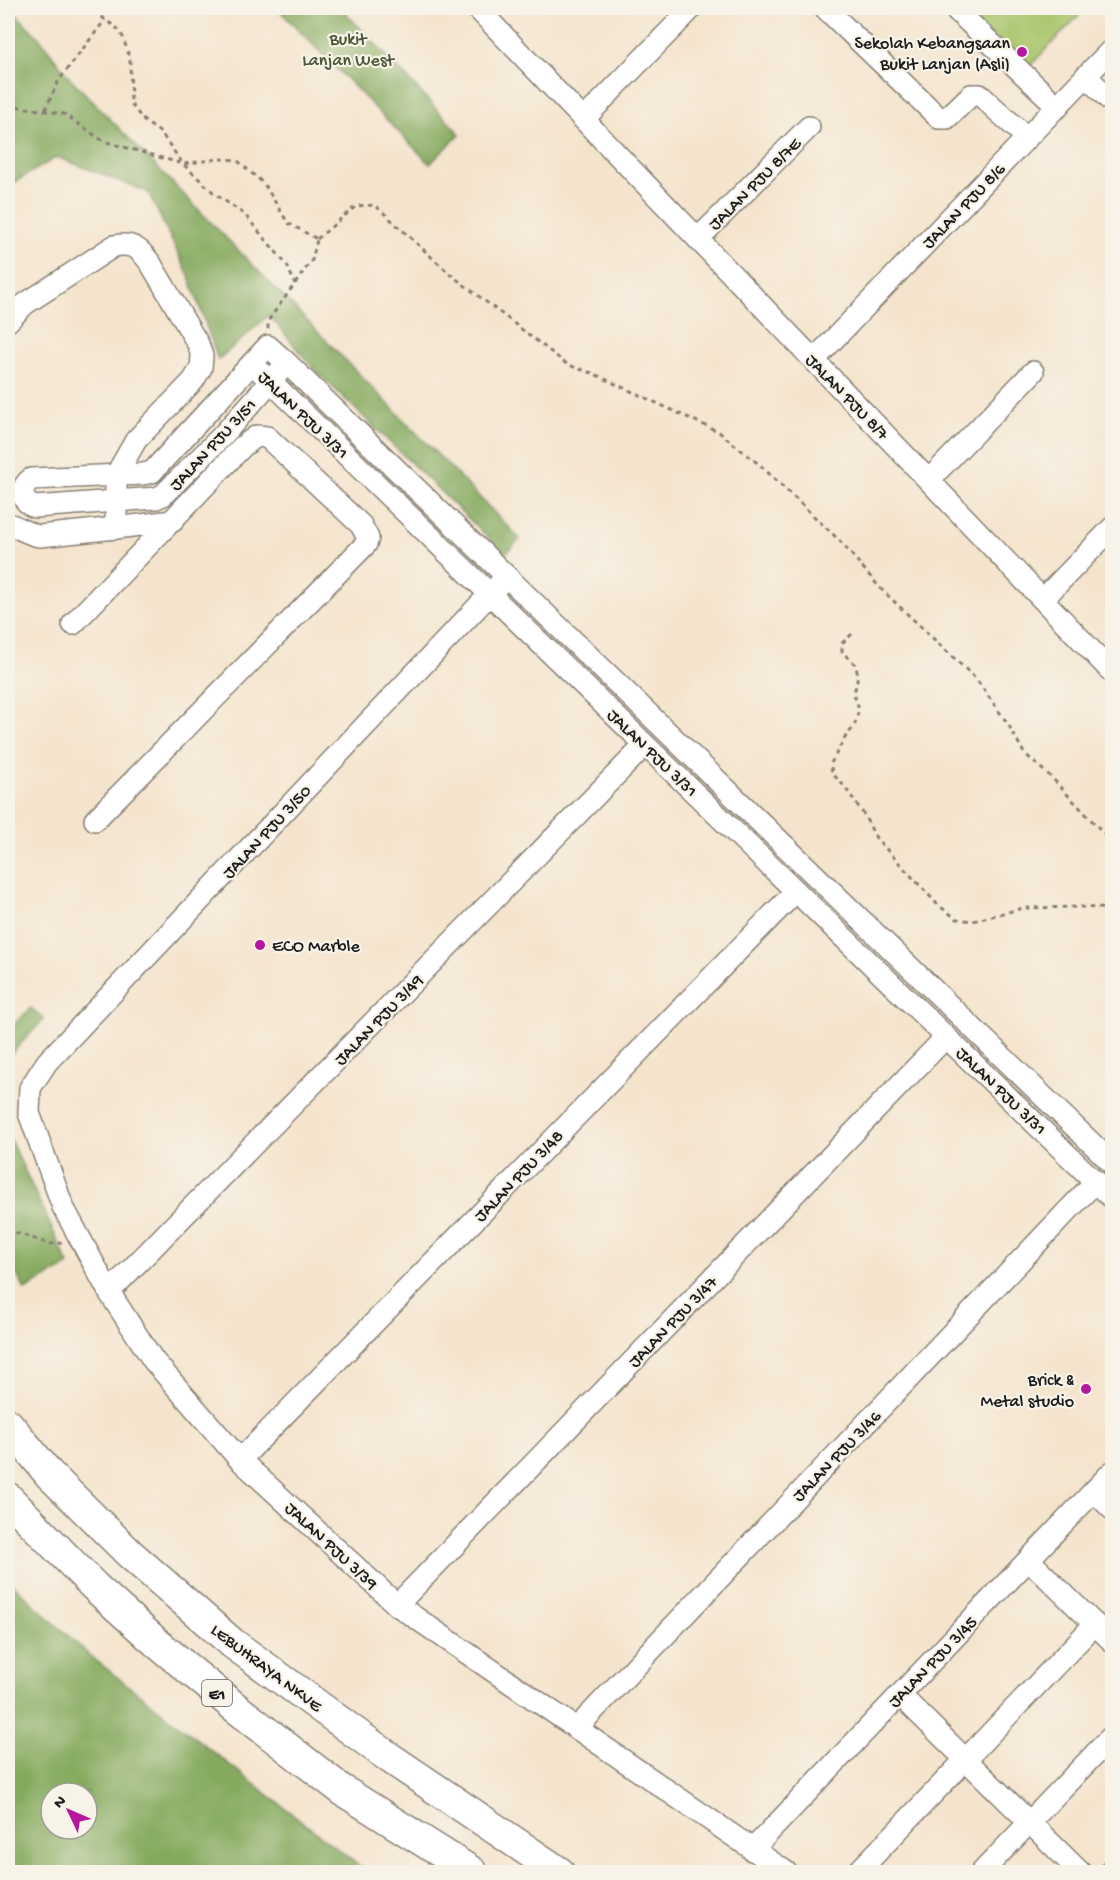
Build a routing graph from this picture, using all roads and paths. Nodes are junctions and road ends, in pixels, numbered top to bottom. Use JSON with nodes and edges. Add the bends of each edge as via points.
{"nodes":[{"id":1,"x":78,"y":8,"type":"edge"},
{"id":2,"x":477,"y":8,"type":"edge"},
{"id":3,"x":692,"y":8,"type":"edge"},
{"id":4,"x":825,"y":8,"type":"edge"},
{"id":5,"x":954,"y":8,"type":"edge"},
{"id":6,"x":105,"y":20,"type":"junction"},
{"id":7,"x":1113,"y":49,"type":"edge"},
{"id":8,"x":1086,"y":76,"type":"junction"},
{"id":9,"x":1113,"y":102,"type":"edge"},
{"id":10,"x":8,"y":105,"type":"edge"},
{"id":11,"x":1058,"y":106,"type":"junction"},
{"id":12,"x":45,"y":110,"type":"junction"},
{"id":13,"x":584,"y":119,"type":"junction"},
{"id":14,"x":809,"y":127,"type":"dead end"},
{"id":15,"x":1027,"y":138,"type":"junction"},
{"id":16,"x":183,"y":164,"type":"junction"},
{"id":17,"x":317,"y":239,"type":"junction"},
{"id":18,"x":699,"y":239,"type":"junction"},
{"id":19,"x":295,"y":284,"type":"junction"},
{"id":20,"x":8,"y":321,"type":"edge"},
{"id":21,"x":268,"y":346,"type":"junction"},
{"id":22,"x":814,"y":360,"type":"junction"},
{"id":23,"x":252,"y":363,"type":"junction"},
{"id":24,"x":287,"y":363,"type":"junction"},
{"id":25,"x":1033,"y":372,"type":"dead end"},
{"id":26,"x":271,"y":381,"type":"junction"},
{"id":27,"x":116,"y":475,"type":"junction"},
{"id":28,"x":929,"y":480,"type":"junction"},
{"id":29,"x":116,"y":501,"type":"junction"},
{"id":30,"x":172,"y":521,"type":"junction"},
{"id":31,"x":8,"y":524,"type":"edge"},
{"id":32,"x":116,"y":528,"type":"junction"},
{"id":33,"x":1113,"y":528,"type":"edge"},
{"id":34,"x":506,"y":577,"type":"junction"},
{"id":35,"x":490,"y":594,"type":"junction"},
{"id":36,"x":1043,"y":599,"type":"junction"},
{"id":37,"x":74,"y":624,"type":"dead end"},
{"id":38,"x":852,"y":634,"type":"dead end"},
{"id":39,"x":1113,"y":672,"type":"edge"},
{"id":40,"x":645,"y":744,"type":"junction"},
{"id":41,"x":95,"y":820,"type":"dead end"},
{"id":42,"x":1113,"y":842,"type":"edge"},
{"id":43,"x":796,"y":891,"type":"junction"},
{"id":44,"x":1113,"y":909,"type":"edge"},
{"id":45,"x":946,"y":1036,"type":"junction"},
{"id":46,"x":30,"y":1088,"type":"joint"},
{"id":47,"x":1113,"y":1163,"type":"edge"},
{"id":48,"x":1096,"y":1181,"type":"junction"},
{"id":49,"x":1113,"y":1198,"type":"edge"},
{"id":50,"x":8,"y":1228,"type":"edge"},
{"id":51,"x":82,"y":1242,"type":"junction"},
{"id":52,"x":109,"y":1292,"type":"junction"},
{"id":53,"x":8,"y":1425,"type":"edge"},
{"id":54,"x":240,"y":1460,"type":"junction"},
{"id":55,"x":1113,"y":1472,"type":"edge"},
{"id":56,"x":1095,"y":1491,"type":"junction"},
{"id":57,"x":8,"y":1498,"type":"edge"},
{"id":58,"x":1113,"y":1509,"type":"edge"},
{"id":59,"x":1029,"y":1560,"type":"junction"},
{"id":60,"x":397,"y":1605,"type":"junction"},
{"id":61,"x":1095,"y":1624,"type":"junction"},
{"id":62,"x":1113,"y":1641,"type":"edge"},
{"id":63,"x":900,"y":1695,"type":"junction"},
{"id":64,"x":576,"y":1729,"type":"junction"},
{"id":65,"x":1113,"y":1736,"type":"edge"},
{"id":66,"x":966,"y":1760,"type":"junction"},
{"id":67,"x":1029,"y":1823,"type":"junction"},
{"id":68,"x":752,"y":1850,"type":"junction"},
{"id":69,"x":472,"y":1872,"type":"edge"},
{"id":70,"x":559,"y":1872,"type":"edge"},
{"id":71,"x":786,"y":1872,"type":"edge"},
{"id":72,"x":858,"y":1872,"type":"edge"},
{"id":73,"x":982,"y":1872,"type":"edge"},
{"id":74,"x":1080,"y":1872,"type":"edge"}],
"edges":[{"from":1,"to":6,"type":"path","via":[[95,9]]},
{"from":2,"to":13,"type":"street","name":"JALAN PJU 8/7"},
{"from":3,"to":13,"type":"street"},
{"from":4,"to":15,"type":"street","via":[[939,118],[947,118],[971,95],[980,95]]},
{"from":5,"to":11,"type":"street"},
{"from":6,"to":12,"type":"path","via":[[59,80]]},
{"from":6,"to":16,"type":"path","via":[[123,37],[130,60],[131,104],[144,121],[161,133]]},
{"from":7,"to":8,"type":"street","name":"JALAN PJU 8/6"},
{"from":8,"to":9,"type":"street"},
{"from":8,"to":11,"type":"street","name":"JALAN PJU 8/6"},
{"from":10,"to":12,"type":"path"},
{"from":11,"to":15,"type":"street","name":"JALAN PJU 8/6"},
{"from":12,"to":16,"type":"path","via":[[64,114],[103,141]]},
{"from":13,"to":18,"type":"street","name":"JALAN PJU 8/7"},
{"from":14,"to":18,"type":"street","name":"JALAN PJU 8/7E"},
{"from":15,"to":22,"type":"street","name":"JALAN PJU 8/6"},
{"from":16,"to":17,"type":"path","via":[[237,160],[264,184],[288,223]]},
{"from":16,"to":19,"type":"path","via":[[245,215],[287,265]]},
{"from":17,"to":19,"type":"path","via":[[312,260]]},
{"from":17,"to":42,"type":"path","via":[[356,206],[375,205],[450,274],[568,365],[719,432],[840,541],[881,589],[976,679],[1024,753]]},
{"from":18,"to":22,"type":"street","name":"JALAN PJU 8/7"},
{"from":19,"to":21,"type":"path","via":[[268,321]]},
{"from":20,"to":27,"type":"street","via":[[25,304],[114,246],[134,247],[151,264],[198,345],[201,368],[135,440]]},
{"from":21,"to":23,"type":"street","name":"JALAN PJU 3/31"},
{"from":21,"to":24,"type":"street","name":"JALAN PJU 3/31"},
{"from":22,"to":28,"type":"street","name":"JALAN PJU 8/7"},
{"from":23,"to":26,"type":"street","name":"JALAN PJU 3/31"},
{"from":23,"to":27,"type":"street","name":"JALAN PJU 3/51","via":[[152,472]]},
{"from":24,"to":26,"type":"street","name":"JALAN PJU 3/51"},
{"from":24,"to":34,"type":"street","name":"JALAN PJU 3/31"},
{"from":25,"to":28,"type":"street"},
{"from":26,"to":29,"type":"street","name":"JALAN PJU 3/51","via":[[163,495]]},
{"from":26,"to":35,"type":"street","name":"JALAN PJU 3/31"},
{"from":27,"to":29,"type":"street"},
{"from":27,"to":29,"type":"street","name":"JALAN PJU 3/51","via":[[31,479],[23,494],[27,503],[35,507]]},
{"from":28,"to":36,"type":"street","name":"JALAN PJU 8/7"},
{"from":29,"to":32,"type":"street"},
{"from":30,"to":32,"type":"street"},
{"from":30,"to":37,"type":"street"},
{"from":30,"to":41,"type":"street","via":[[257,436],[267,437],[360,525],[368,538]]},
{"from":31,"to":32,"type":"street","via":[[34,536]]},
{"from":33,"to":36,"type":"street"},
{"from":34,"to":35,"type":"street","name":"JALAN PJU 3/50"},
{"from":34,"to":47,"type":"street","name":"JALAN PJU 3/31"},
{"from":35,"to":40,"type":"street","name":"JALAN PJU 3/31"},
{"from":35,"to":46,"type":"street","name":"JALAN PJU 3/50","via":[[47,1062]]},
{"from":36,"to":39,"type":"street","name":"JALAN PJU 8/7"},
{"from":38,"to":44,"type":"path","via":[[842,644],[842,652],[855,664],[858,675],[854,694],[859,709],[854,727],[830,765],[876,838],[938,905],[957,919],[973,921],[1023,908]]},
{"from":40,"to":43,"type":"street","name":"JALAN PJU 3/31"},
{"from":40,"to":52,"type":"street","name":"JALAN PJU 3/49"},
{"from":43,"to":45,"type":"street","name":"JALAN PJU 3/31"},
{"from":43,"to":54,"type":"street","name":"JALAN PJU 3/48"},
{"from":45,"to":48,"type":"street","name":"JALAN PJU 3/31"},
{"from":45,"to":60,"type":"street","name":"JALAN PJU 3/47"},
{"from":46,"to":51,"type":"street","name":"JALAN PJU 3/39","via":[[29,1113],[63,1207]]},
{"from":48,"to":49,"type":"street","name":"JALAN PJU 3/31"},
{"from":48,"to":64,"type":"street","name":"JALAN PJU 3/46"},
{"from":50,"to":51,"type":"path","via":[[50,1244]]},
{"from":51,"to":52,"type":"street","name":"JALAN PJU 3/39"},
{"from":52,"to":54,"type":"street","name":"JALAN PJU 3/39","via":[[153,1360]]},
{"from":53,"to":70,"type":"highway","name":"LEBUHRAYA NKVE","via":[[49,1474],[130,1554],[232,1643],[390,1758]]},
{"from":54,"to":60,"type":"street","name":"JALAN PJU 3/39"},
{"from":55,"to":56,"type":"street","name":"JALAN PJU 3/45"},
{"from":56,"to":58,"type":"street"},
{"from":56,"to":59,"type":"street","name":"JALAN PJU 3/45"},
{"from":57,"to":69,"type":"highway","number":"E1","via":[[111,1601],[236,1708],[342,1790]]},
{"from":59,"to":61,"type":"street"},
{"from":59,"to":63,"type":"street","name":"JALAN PJU 3/45"},
{"from":60,"to":64,"type":"street","name":"JALAN PJU 3/39"},
{"from":61,"to":62,"type":"street"},
{"from":61,"to":66,"type":"street"},
{"from":63,"to":66,"type":"street"},
{"from":63,"to":68,"type":"street","name":"JALAN PJU 3/45"},
{"from":64,"to":68,"type":"street","name":"JALAN PJU 3/39"},
{"from":65,"to":67,"type":"street"},
{"from":66,"to":67,"type":"street"},
{"from":66,"to":72,"type":"street"},
{"from":67,"to":73,"type":"street"},
{"from":67,"to":74,"type":"street"},
{"from":68,"to":71,"type":"street","name":"JALAN PJU 3/39"}]}
